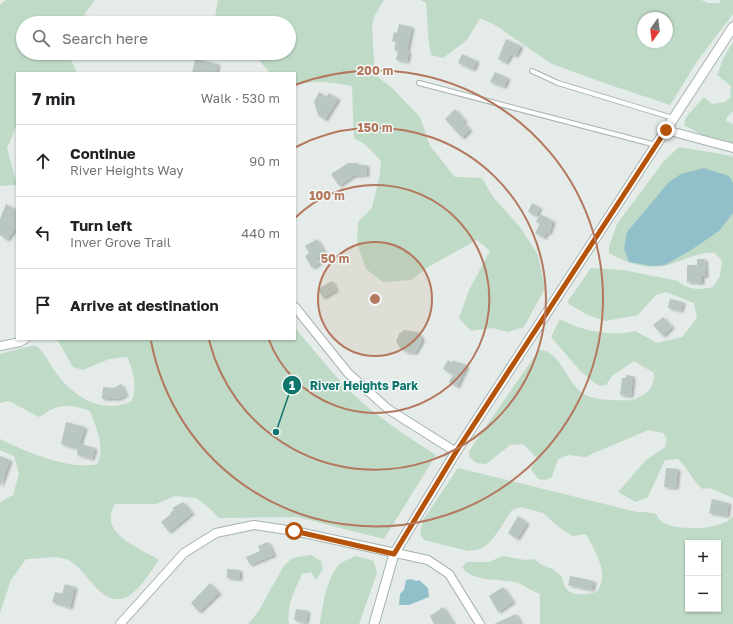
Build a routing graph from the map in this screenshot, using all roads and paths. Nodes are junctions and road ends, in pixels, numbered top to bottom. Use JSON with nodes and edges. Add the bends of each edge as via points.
{"nodes":[{"id":1,"x":733,"y":27,"type":"edge"},
{"id":2,"x":532,"y":71,"type":"dead end"},
{"id":3,"x":419,"y":83,"type":"dead end"},
{"id":4,"x":674,"y":118,"type":"junction"},
{"id":5,"x":666,"y":130,"type":"junction"},
{"id":6,"x":656,"y":146,"type":"junction"},
{"id":7,"x":733,"y":148,"type":"edge"},
{"id":8,"x":296,"y":308,"type":"edge"},
{"id":9,"x":23,"y":340,"type":"edge"},
{"id":10,"x":0,"y":346,"type":"edge"},
{"id":11,"x":456,"y":452,"type":"junction"},
{"id":12,"x":394,"y":554,"type":"junction"},
{"id":13,"x":120,"y":624,"type":"edge"},
{"id":14,"x":374,"y":624,"type":"edge"},
{"id":15,"x":480,"y":624,"type":"edge"}],
"edges":[{"from":1,"to":4,"type":"street"},
{"from":2,"to":4,"type":"lane","via":[[558,83]]},
{"from":3,"to":6,"type":"lane"},
{"from":4,"to":5,"type":"street"},
{"from":5,"to":6,"type":"street"},
{"from":5,"to":7,"type":"street"},
{"from":6,"to":11,"type":"street"},
{"from":8,"to":11,"type":"street","via":[[353,378],[388,409]]},
{"from":9,"to":10,"type":"street"},
{"from":11,"to":12,"type":"street"},
{"from":12,"to":13,"type":"street","via":[[294,531],[254,525],[216,533],[184,553]]},
{"from":12,"to":14,"type":"street"},
{"from":12,"to":15,"type":"street","via":[[428,560],[449,574]]}]}
